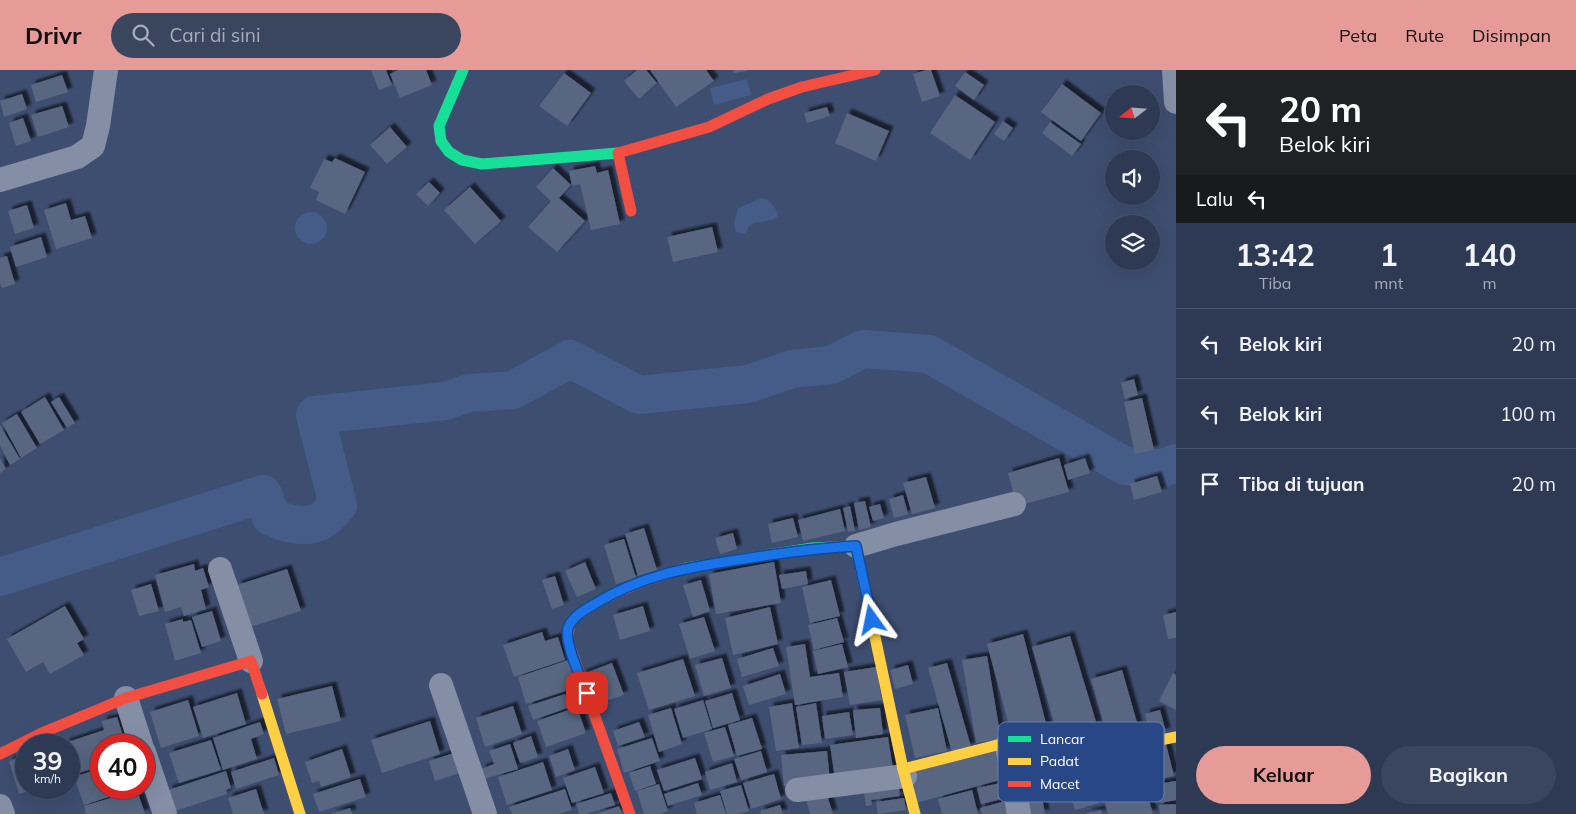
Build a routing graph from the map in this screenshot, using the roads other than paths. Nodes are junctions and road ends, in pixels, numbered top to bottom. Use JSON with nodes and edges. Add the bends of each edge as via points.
{"nodes":[{"id":1,"x":106,"y":70,"type":"edge"},
{"id":2,"x":463,"y":70,"type":"edge"},
{"id":3,"x":875,"y":70,"type":"edge"},
{"id":4,"x":1174,"y":70,"type":"edge"},
{"id":5,"x":1176,"y":102,"type":"edge"},
{"id":6,"x":618,"y":153,"type":"junction"},
{"id":7,"x":0,"y":180,"type":"edge"},
{"id":8,"x":630,"y":211,"type":"dead end"},
{"id":9,"x":1014,"y":504,"type":"dead end"},
{"id":10,"x":856,"y":546,"type":"junction"},
{"id":11,"x":220,"y":569,"type":"dead end"},
{"id":12,"x":251,"y":661,"type":"junction"},
{"id":13,"x":441,"y":685,"type":"dead end"},
{"id":14,"x":126,"y":698,"type":"junction"},
{"id":15,"x":138,"y":734,"type":"edge"},
{"id":16,"x":998,"y":746,"type":"edge"},
{"id":17,"x":0,"y":754,"type":"edge"},
{"id":18,"x":904,"y":773,"type":"junction"},
{"id":19,"x":155,"y":784,"type":"edge"},
{"id":20,"x":797,"y":790,"type":"dead end"},
{"id":21,"x":165,"y":814,"type":"edge"},
{"id":22,"x":300,"y":814,"type":"edge"},
{"id":23,"x":485,"y":814,"type":"edge"},
{"id":24,"x":630,"y":814,"type":"edge"},
{"id":25,"x":915,"y":814,"type":"edge"}],
"edges":[{"from":1,"to":7,"type":"street","via":[[92,146],[77,157]]},
{"from":2,"to":6,"type":"street","via":[[440,126],[441,141],[448,152],[462,160],[482,164]]},
{"from":3,"to":6,"type":"street","via":[[802,87],[709,126]]},
{"from":4,"to":5,"type":"street"},
{"from":6,"to":8,"type":"street"},
{"from":9,"to":10,"type":"street"},
{"from":10,"to":18,"type":"street"},
{"from":10,"to":24,"type":"street","via":[[812,548],[688,567],[622,589],[571,622],[568,641]]},
{"from":11,"to":12,"type":"street"},
{"from":12,"to":14,"type":"street"},
{"from":12,"to":22,"type":"street"},
{"from":13,"to":23,"type":"street"},
{"from":14,"to":15,"type":"street"},
{"from":14,"to":17,"type":"street"},
{"from":16,"to":18,"type":"street"},
{"from":18,"to":20,"type":"street"},
{"from":18,"to":25,"type":"street"},
{"from":19,"to":21,"type":"street"}]}
